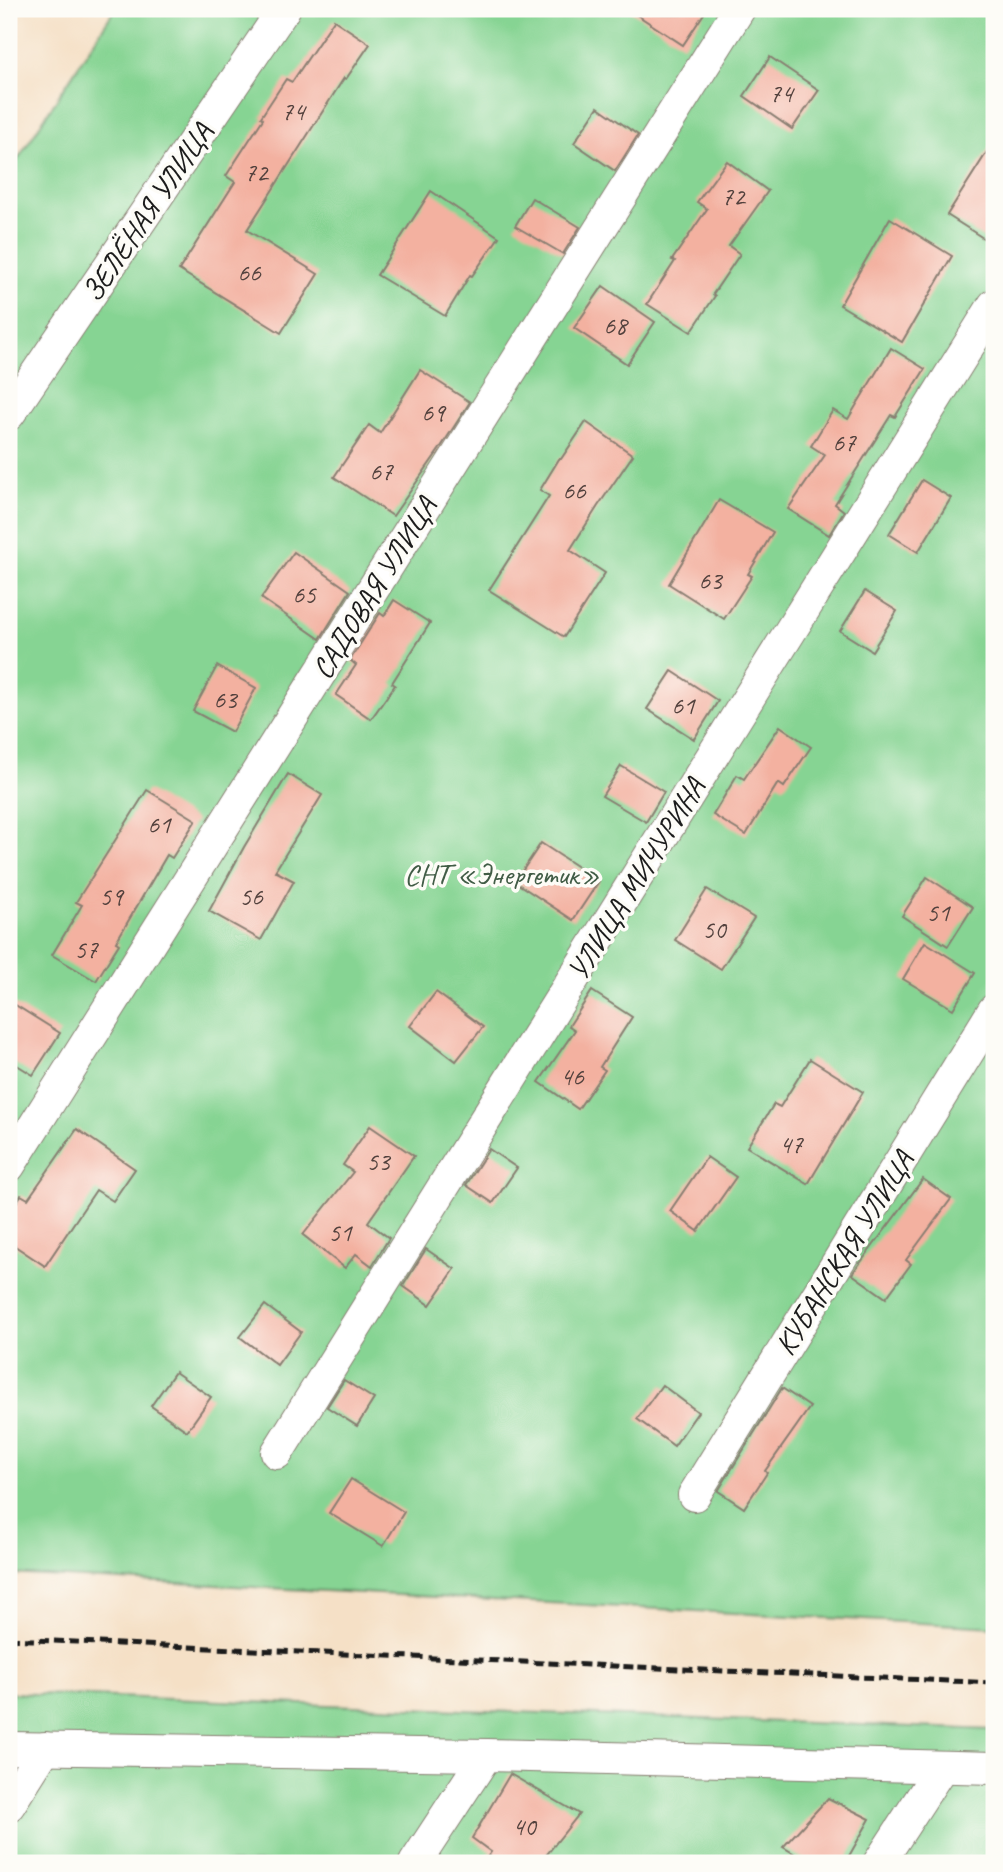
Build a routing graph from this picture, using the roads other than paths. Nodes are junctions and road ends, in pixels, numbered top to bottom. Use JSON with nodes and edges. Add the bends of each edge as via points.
{"nodes":[{"id":1,"x":284,"y":9,"type":"edge"},
{"id":2,"x":739,"y":9,"type":"edge"},
{"id":3,"x":994,"y":305,"type":"edge"},
{"id":4,"x":9,"y":414,"type":"edge"},
{"id":5,"x":994,"y":1010,"type":"edge"},
{"id":6,"x":9,"y":1166,"type":"edge"},
{"id":7,"x":278,"y":1453,"type":"dead end"},
{"id":8,"x":694,"y":1495,"type":"dead end"},
{"id":9,"x":9,"y":1748,"type":"edge"},
{"id":10,"x":45,"y":1748,"type":"junction"},
{"id":11,"x":486,"y":1755,"type":"junction"},
{"id":12,"x":941,"y":1768,"type":"junction"},
{"id":13,"x":994,"y":1768,"type":"edge"},
{"id":14,"x":9,"y":1805,"type":"edge"},
{"id":15,"x":415,"y":1863,"type":"edge"},
{"id":16,"x":879,"y":1863,"type":"edge"}],
"edges":[{"from":1,"to":4,"type":"street","name":"ЗЕЛЁНАЯ УЛИЦА"},
{"from":2,"to":6,"type":"street","name":"САДОВАЯ УЛИЦА"},
{"from":3,"to":7,"type":"street","name":"УЛИЦА МИЧУРИНА"},
{"from":5,"to":8,"type":"street","name":"КУБАНСКАЯ УЛИЦА"},
{"from":9,"to":10,"type":"street"},
{"from":10,"to":11,"type":"street"},
{"from":10,"to":14,"type":"street"},
{"from":11,"to":12,"type":"street"},
{"from":11,"to":15,"type":"street"},
{"from":12,"to":13,"type":"street"},
{"from":12,"to":16,"type":"street"}]}
